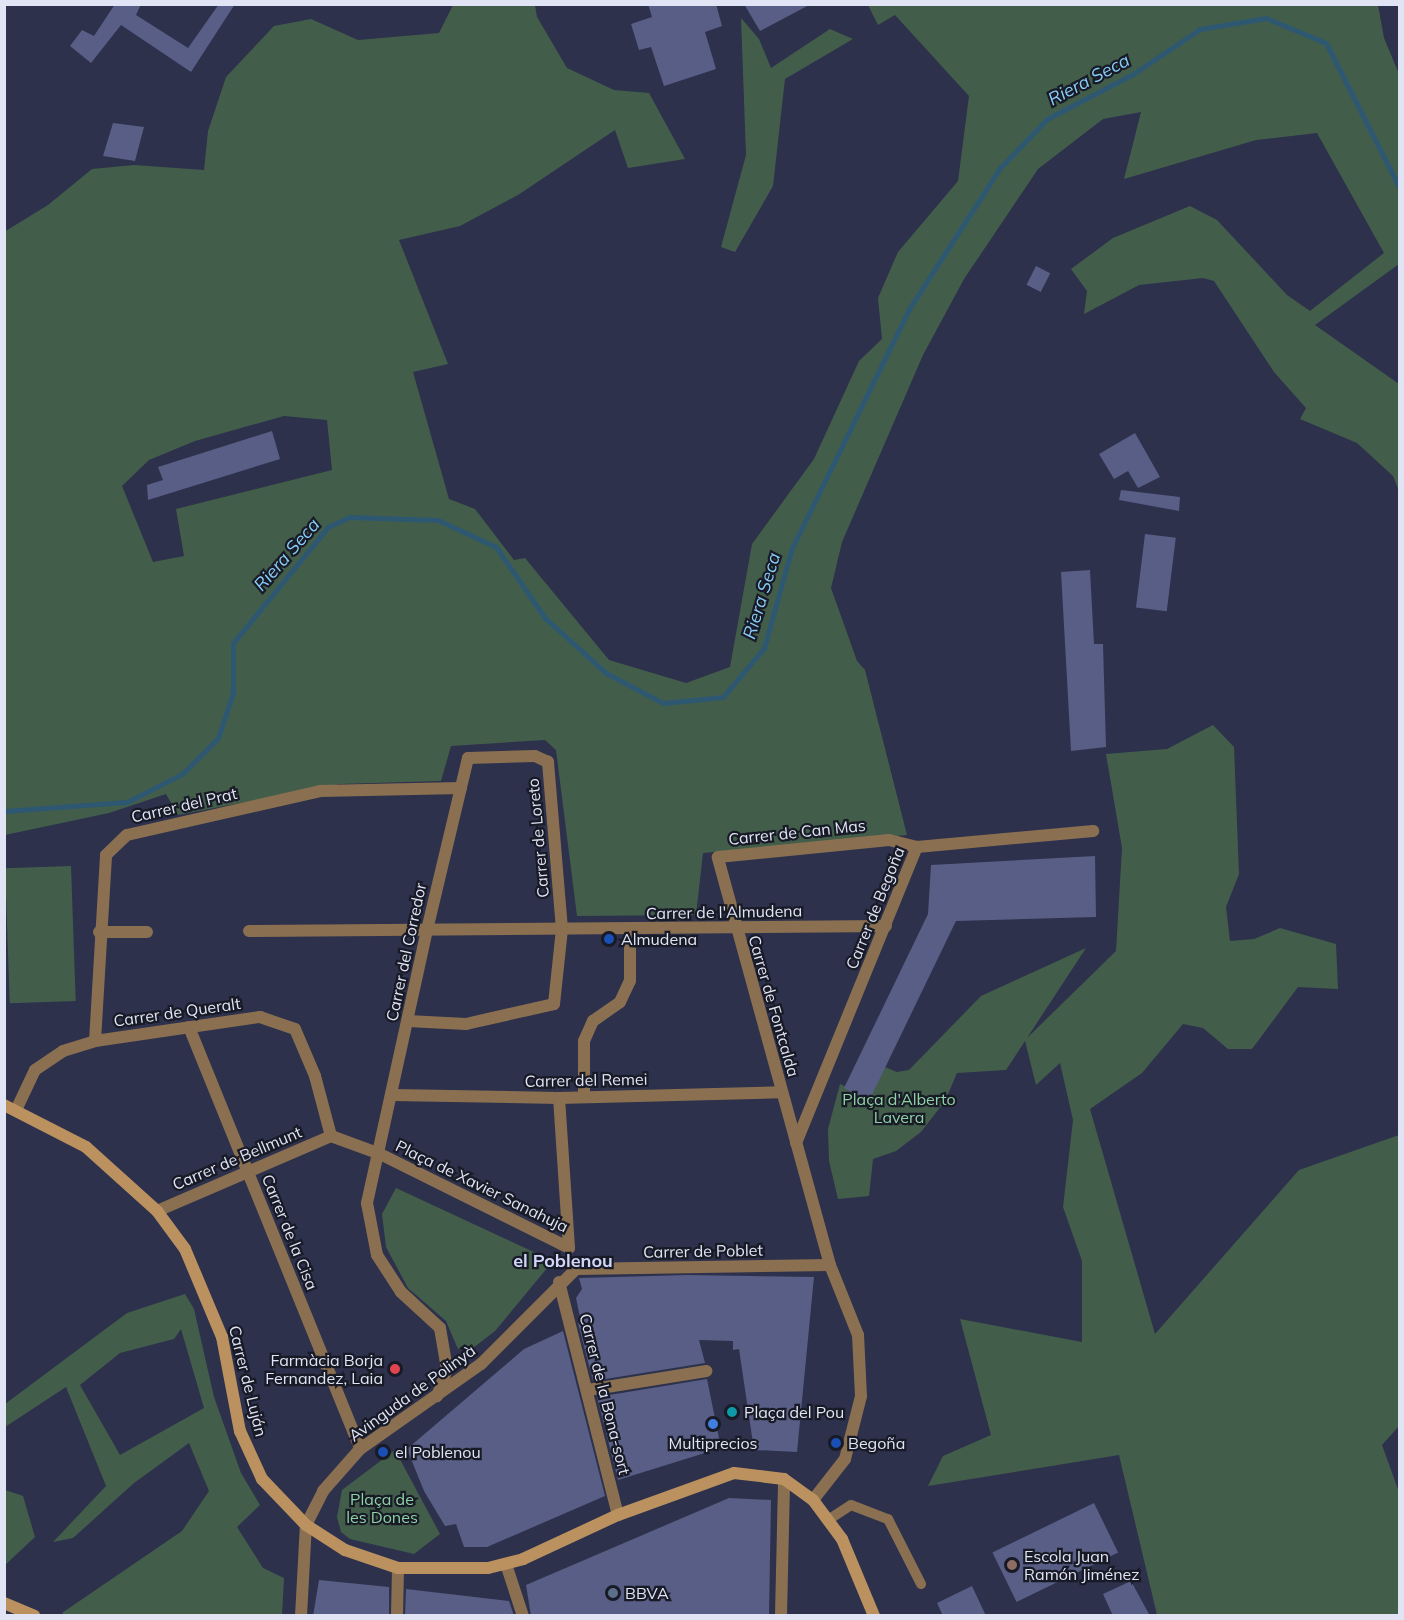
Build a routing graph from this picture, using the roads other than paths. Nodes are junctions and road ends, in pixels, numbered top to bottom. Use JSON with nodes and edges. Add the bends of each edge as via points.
{"nodes":[{"id":1,"x":468,"y":758,"type":"joint"},
{"id":2,"x":461,"y":789,"type":"junction"},
{"id":3,"x":1093,"y":831,"type":"dead end"},
{"id":4,"x":917,"y":847,"type":"junction"},
{"id":5,"x":886,"y":926,"type":"junction"},
{"id":6,"x":562,"y":929,"type":"junction"},
{"id":7,"x":630,"y":929,"type":"junction"},
{"id":8,"x":735,"y":929,"type":"junction"},
{"id":9,"x":427,"y":930,"type":"junction"},
{"id":10,"x":249,"y":931,"type":"dead end"},
{"id":11,"x":99,"y":932,"type":"junction"},
{"id":12,"x":147,"y":932,"type":"dead end"},
{"id":13,"x":408,"y":1021,"type":"junction"},
{"id":14,"x":189,"y":1028,"type":"junction"},
{"id":15,"x":95,"y":1041,"type":"junction"},
{"id":16,"x":781,"y":1092,"type":"junction"},
{"id":17,"x":392,"y":1095,"type":"junction"},
{"id":18,"x":584,"y":1097,"type":"junction"},
{"id":19,"x":559,"y":1098,"type":"junction"},
{"id":20,"x":4,"y":1105,"type":"edge"},
{"id":21,"x":17,"y":1108,"type":"junction"},
{"id":22,"x":330,"y":1136,"type":"junction"},
{"id":23,"x":796,"y":1143,"type":"junction"},
{"id":24,"x":380,"y":1154,"type":"junction"},
{"id":25,"x":247,"y":1171,"type":"junction"},
{"id":26,"x":157,"y":1211,"type":"junction"},
{"id":27,"x":830,"y":1265,"type":"junction"},
{"id":28,"x":576,"y":1269,"type":"joint"},
{"id":29,"x":560,"y":1282,"type":"junction"},
{"id":30,"x":706,"y":1371,"type":"dead end"},
{"id":31,"x":588,"y":1390,"type":"junction"},
{"id":32,"x":437,"y":1396,"type":"junction"},
{"id":33,"x":360,"y":1449,"type":"junction"},
{"id":34,"x":784,"y":1479,"type":"junction"},
{"id":35,"x":813,"y":1500,"type":"junction"},
{"id":36,"x":618,"y":1515,"type":"junction"},
{"id":37,"x":828,"y":1520,"type":"junction"},
{"id":38,"x":306,"y":1526,"type":"junction"},
{"id":39,"x":506,"y":1564,"type":"junction"},
{"id":40,"x":398,"y":1568,"type":"junction"},
{"id":41,"x":921,"y":1584,"type":"dead end"},
{"id":42,"x":4,"y":1603,"type":"edge"},
{"id":43,"x":34,"y":1616,"type":"edge"},
{"id":44,"x":301,"y":1616,"type":"edge"},
{"id":45,"x":397,"y":1616,"type":"edge"},
{"id":46,"x":524,"y":1616,"type":"edge"},
{"id":47,"x":781,"y":1616,"type":"edge"},
{"id":48,"x":874,"y":1616,"type":"edge"}],
"edges":[{"from":1,"to":2,"type":"street","name":"Carrer del Corredor"},
{"from":1,"to":6,"type":"street","name":"Carrer de Loreto","via":[[535,756],[548,762]]},
{"from":2,"to":9,"type":"street","name":"Carrer del Corredor"},
{"from":2,"to":11,"type":"street","name":"Carrer del Prat","via":[[320,791],[127,835],[106,855]]},
{"from":3,"to":4,"type":"street","name":"Carrer de Begoña"},
{"from":4,"to":5,"type":"street","name":"Carrer de Begoña"},
{"from":4,"to":8,"type":"street","name":"Carrer de Can Mas","via":[[889,840],[718,856]]},
{"from":5,"to":8,"type":"street","name":"Carrer de l'Almudena"},
{"from":5,"to":23,"type":"street","name":"Carrer de Begoña"},
{"from":6,"to":7,"type":"street","name":"Carrer de l'Almudena"},
{"from":6,"to":9,"type":"street","name":"Carrer de l'Almudena"},
{"from":6,"to":13,"type":"street","name":"Carrer de Loreto","via":[[554,1004],[466,1024]]},
{"from":7,"to":8,"type":"street","name":"Carrer de l'Almudena"},
{"from":7,"to":18,"type":"street","via":[[630,981],[620,1002],[592,1021],[584,1041]]},
{"from":8,"to":16,"type":"street","name":"Carrer de Fontcalda"},
{"from":9,"to":10,"type":"street","name":"Carrer de l'Almudena"},
{"from":9,"to":13,"type":"street","name":"Carrer del Corredor"},
{"from":11,"to":12,"type":"street"},
{"from":11,"to":15,"type":"street","name":"Carrer del Prat"},
{"from":13,"to":17,"type":"street","name":"Carrer del Corredor"},
{"from":14,"to":15,"type":"street","name":"Carrer de Queralt"},
{"from":14,"to":22,"type":"street","name":"Carrer de Queralt","via":[[260,1017],[295,1029],[315,1076]]},
{"from":14,"to":25,"type":"street","name":"Carrer de la Cisa"},
{"from":15,"to":21,"type":"street","name":"Carrer de Queralt","via":[[63,1051],[35,1070]]},
{"from":16,"to":18,"type":"street","name":"Carrer del Remei"},
{"from":16,"to":23,"type":"street"},
{"from":17,"to":19,"type":"street","name":"Carrer del Remei"},
{"from":17,"to":24,"type":"street","name":"Carrer del Corredor"},
{"from":18,"to":19,"type":"street","name":"Carrer del Remei"},
{"from":19,"to":24,"type":"street","name":"Plaça de Xavier Sanahuja","via":[[568,1248]]},
{"from":20,"to":21,"type":"street","name":"Carrer de Luján"},
{"from":21,"to":26,"type":"street","name":"Carrer de Luján","via":[[86,1147]]},
{"from":22,"to":24,"type":"street","name":"Plaça de Xavier Sanahuja"},
{"from":22,"to":25,"type":"street","name":"Carrer de Bellmunt"},
{"from":23,"to":27,"type":"street"},
{"from":24,"to":32,"type":"street","name":"Plaça de Xavier Sanahuja","via":[[367,1203],[377,1255],[401,1292],[440,1328],[447,1369]]},
{"from":25,"to":26,"type":"street","name":"Carrer de Bellmunt"},
{"from":25,"to":33,"type":"street","name":"Carrer de la Cisa"},
{"from":26,"to":38,"type":"street","name":"Carrer de Luján","via":[[185,1249],[222,1337],[240,1431],[262,1479]]},
{"from":27,"to":28,"type":"street","name":"Carrer de Poblet"},
{"from":27,"to":35,"type":"street","via":[[858,1335],[861,1396],[845,1458]]},
{"from":28,"to":29,"type":"street","name":"Avinguda de Polinyà"},
{"from":29,"to":31,"type":"street","name":"Carrer de la Bona-sort"},
{"from":29,"to":32,"type":"street","name":"Avinguda de Polinyà","via":[[481,1364]]},
{"from":30,"to":31,"type":"street"},
{"from":31,"to":36,"type":"street","name":"Carrer de la Bona-sort"},
{"from":32,"to":33,"type":"street","name":"Avinguda de Polinyà"},
{"from":33,"to":38,"type":"street","name":"Avinguda de Polinyà","via":[[312,1507]]},
{"from":34,"to":35,"type":"street"},
{"from":34,"to":36,"type":"street","via":[[734,1473]]},
{"from":34,"to":47,"type":"street"},
{"from":35,"to":37,"type":"street"},
{"from":36,"to":39,"type":"street"},
{"from":37,"to":41,"type":"lane","via":[[851,1505],[888,1519]]},
{"from":37,"to":48,"type":"street","via":[[842,1539]]},
{"from":38,"to":40,"type":"street","via":[[345,1550]]},
{"from":38,"to":44,"type":"street"},
{"from":39,"to":40,"type":"street"},
{"from":39,"to":46,"type":"street"},
{"from":40,"to":45,"type":"street"},
{"from":42,"to":43,"type":"street"}]}
